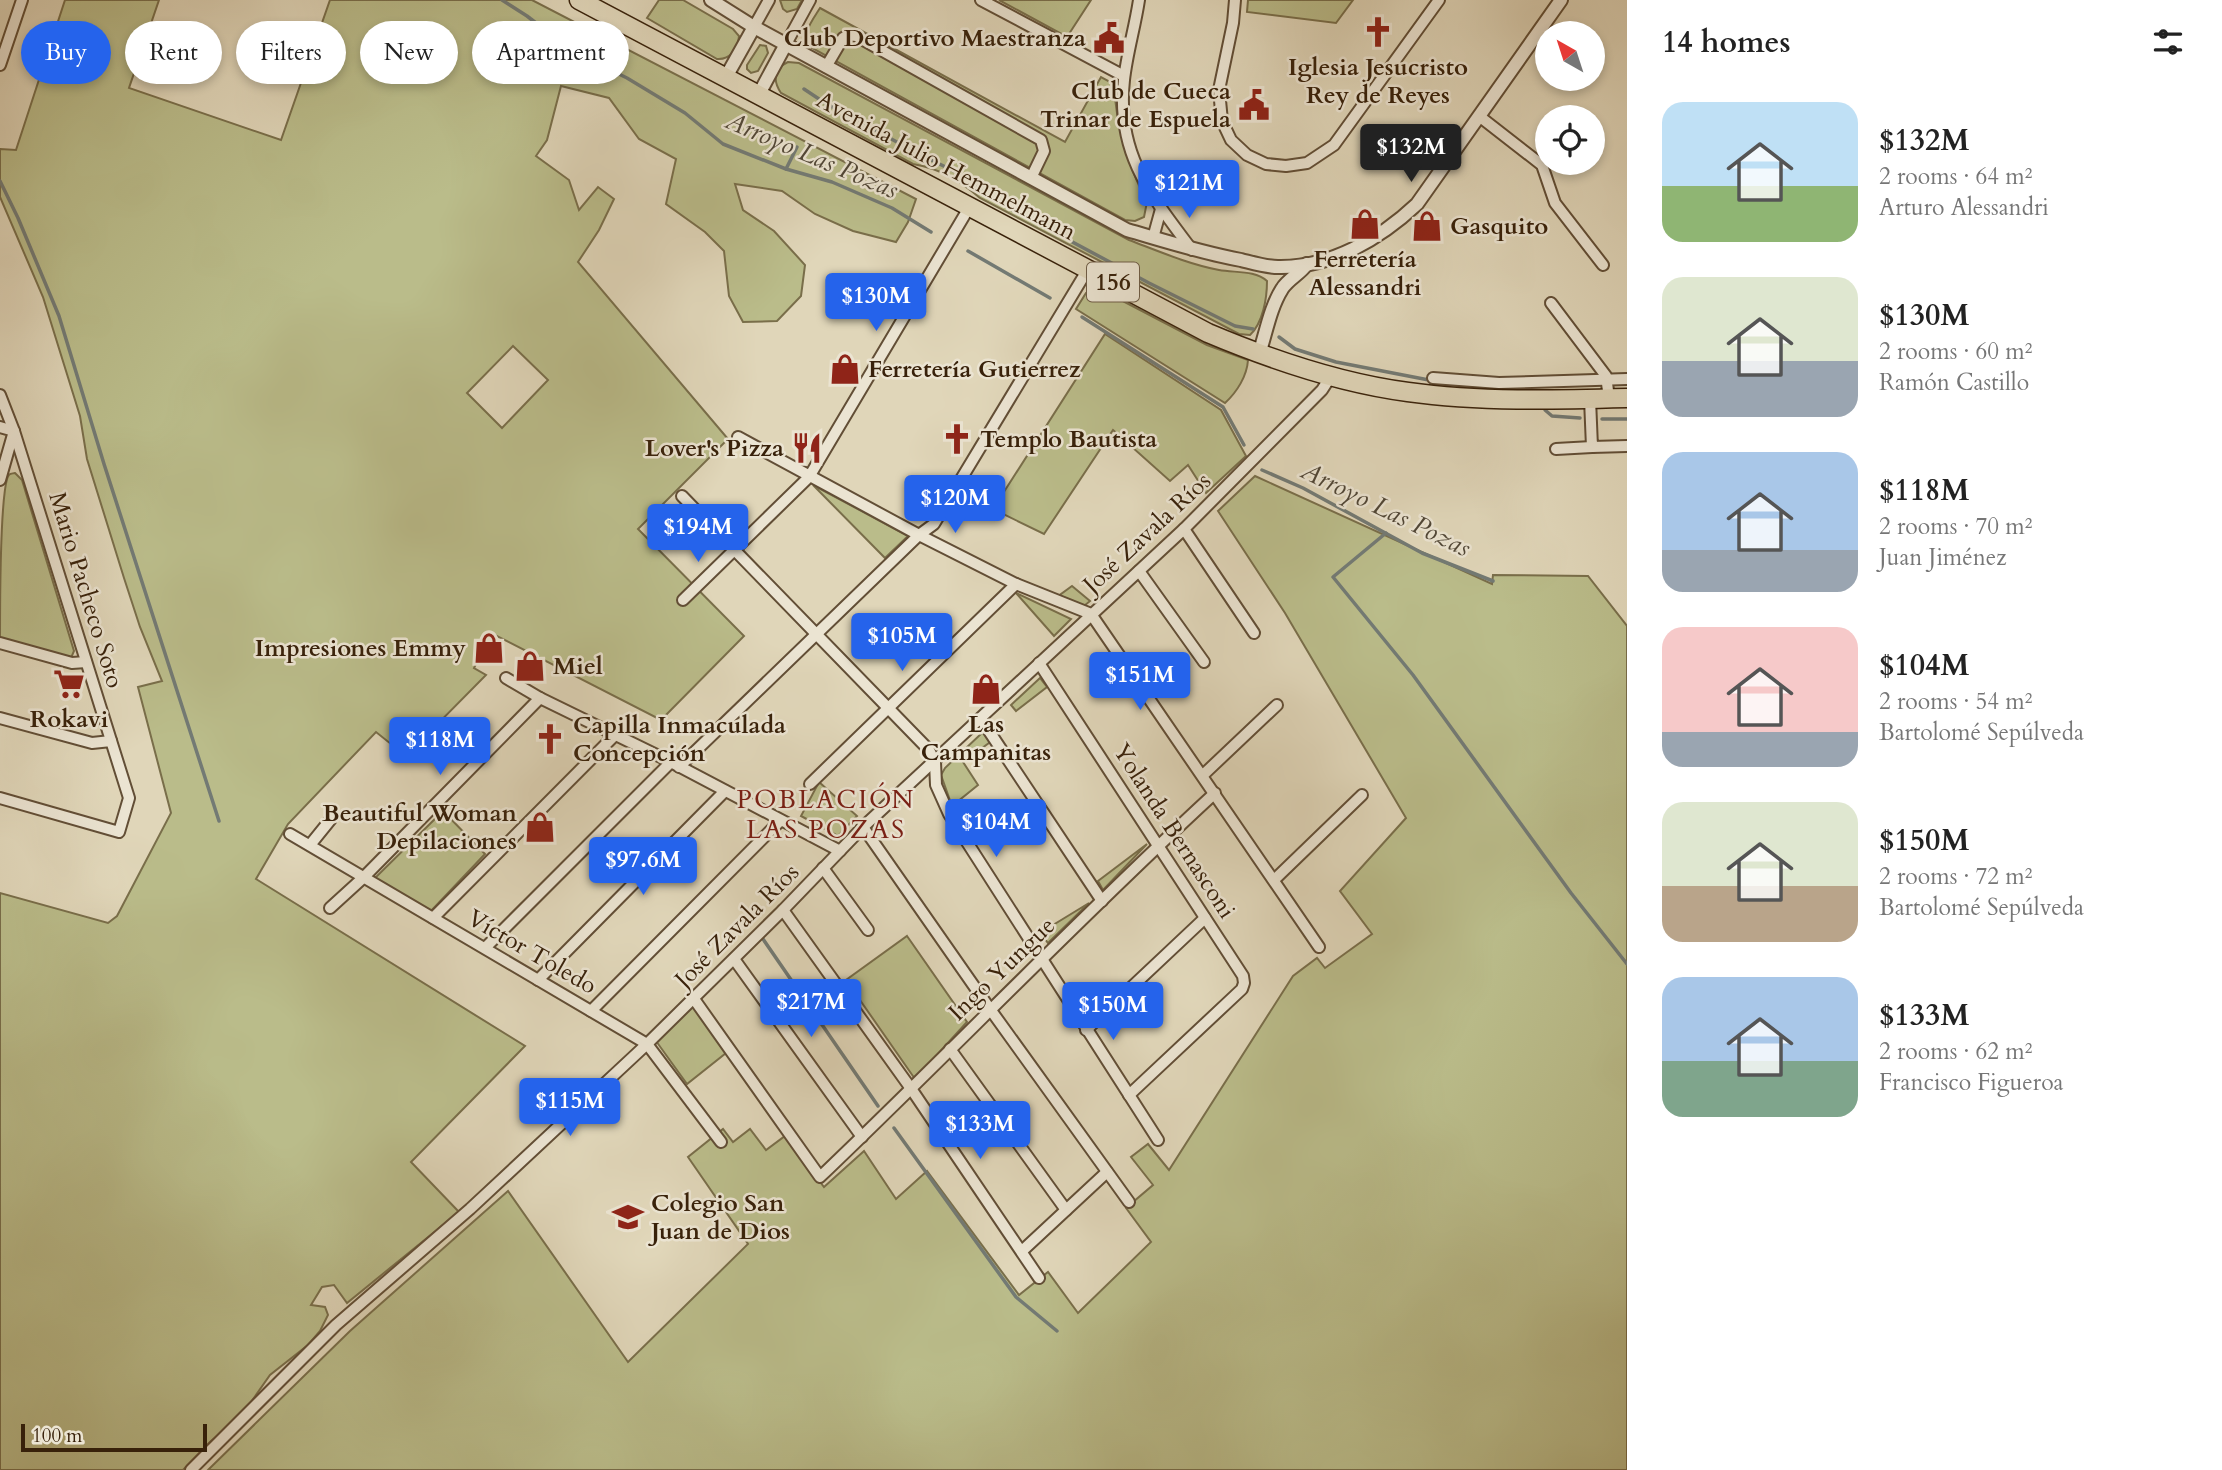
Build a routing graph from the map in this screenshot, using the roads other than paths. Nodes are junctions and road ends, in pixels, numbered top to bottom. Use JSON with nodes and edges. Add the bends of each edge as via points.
{"nodes":[{"id":1,"x":22,"y":0,"type":"edge"},
{"id":2,"x":579,"y":0,"type":"edge"},
{"id":3,"x":711,"y":0,"type":"edge"},
{"id":4,"x":769,"y":0,"type":"edge"},
{"id":5,"x":810,"y":0,"type":"edge"},
{"id":6,"x":981,"y":0,"type":"edge"},
{"id":7,"x":1139,"y":0,"type":"edge"},
{"id":8,"x":1235,"y":0,"type":"edge"},
{"id":9,"x":1439,"y":0,"type":"edge"},
{"id":10,"x":1561,"y":0,"type":"edge"},
{"id":11,"x":754,"y":27,"type":"junction"},
{"id":12,"x":5,"y":36,"type":"edge"},
{"id":13,"x":786,"y":44,"type":"junction"},
{"id":14,"x":0,"y":65,"type":"edge"},
{"id":15,"x":826,"y":67,"type":"junction"},
{"id":16,"x":1124,"y":76,"type":"junction"},
{"id":17,"x":726,"y":77,"type":"junction"},
{"id":18,"x":759,"y":94,"type":"junction"},
{"id":19,"x":1479,"y":116,"type":"junction"},
{"id":20,"x":1031,"y":178,"type":"junction"},
{"id":21,"x":970,"y":206,"type":"junction"},
{"id":22,"x":1161,"y":209,"type":"junction"},
{"id":23,"x":1153,"y":238,"type":"junction"},
{"id":24,"x":1192,"y":250,"type":"junction"},
{"id":25,"x":1307,"y":264,"type":"junction"},
{"id":26,"x":1603,"y":265,"type":"dead end"},
{"id":27,"x":1277,"y":267,"type":"junction"},
{"id":28,"x":1088,"y":269,"type":"junction"},
{"id":29,"x":1283,"y":287,"type":"junction"},
{"id":30,"x":1551,"y":303,"type":"dead end"},
{"id":31,"x":1259,"y":355,"type":"junction"},
{"id":32,"x":1331,"y":376,"type":"junction"},
{"id":33,"x":1433,"y":378,"type":"dead end"},
{"id":34,"x":1627,"y":379,"type":"edge"},
{"id":35,"x":1614,"y":392,"type":"edge"},
{"id":36,"x":0,"y":396,"type":"edge"},
{"id":37,"x":1590,"y":399,"type":"junction"},
{"id":38,"x":0,"y":428,"type":"edge"},
{"id":39,"x":14,"y":431,"type":"junction"},
{"id":40,"x":738,"y":437,"type":"dead end"},
{"id":41,"x":1627,"y":446,"type":"edge"},
{"id":42,"x":1592,"y":447,"type":"junction"},
{"id":43,"x":1556,"y":449,"type":"dead end"},
{"id":44,"x":809,"y":477,"type":"junction"},
{"id":45,"x":0,"y":480,"type":"edge"},
{"id":46,"x":682,"y":496,"type":"dead end"},
{"id":47,"x":1184,"y":529,"type":"junction"},
{"id":48,"x":919,"y":535,"type":"junction"},
{"id":49,"x":735,"y":551,"type":"junction"},
{"id":50,"x":1139,"y":572,"type":"junction"},
{"id":51,"x":1016,"y":584,"type":"junction"},
{"id":52,"x":683,"y":600,"type":"dead end"},
{"id":53,"x":1091,"y":614,"type":"junction"},
{"id":54,"x":817,"y":632,"type":"junction"},
{"id":55,"x":1254,"y":633,"type":"dead end"},
{"id":56,"x":0,"y":643,"type":"edge"},
{"id":57,"x":86,"y":662,"type":"junction"},
{"id":58,"x":1039,"y":663,"type":"junction"},
{"id":59,"x":1205,"y":663,"type":"dead end"},
{"id":60,"x":506,"y":678,"type":"dead end"},
{"id":61,"x":540,"y":698,"type":"junction"},
{"id":62,"x":1277,"y":705,"type":"dead end"},
{"id":63,"x":889,"y":707,"type":"junction"},
{"id":64,"x":0,"y":718,"type":"edge"},
{"id":65,"x":981,"y":719,"type":"junction"},
{"id":66,"x":615,"y":735,"type":"junction"},
{"id":67,"x":111,"y":741,"type":"junction"},
{"id":68,"x":935,"y":762,"type":"junction"},
{"id":69,"x":675,"y":765,"type":"junction"},
{"id":70,"x":1203,"y":775,"type":"junction"},
{"id":71,"x":810,"y":784,"type":"dead end"},
{"id":72,"x":725,"y":791,"type":"junction"},
{"id":73,"x":1215,"y":793,"type":"junction"},
{"id":74,"x":1362,"y":795,"type":"dead end"},
{"id":75,"x":0,"y":798,"type":"edge"},
{"id":76,"x":331,"y":819,"type":"dead end"},
{"id":77,"x":780,"y":821,"type":"junction"},
{"id":78,"x":863,"y":827,"type":"junction"},
{"id":79,"x":290,"y":834,"type":"dead end"},
{"id":80,"x":310,"y":845,"type":"junction"},
{"id":81,"x":1158,"y":845,"type":"junction"},
{"id":82,"x":840,"y":850,"type":"junction"},
{"id":83,"x":823,"y":868,"type":"junction"},
{"id":84,"x":364,"y":877,"type":"junction"},
{"id":85,"x":1274,"y":880,"type":"junction"},
{"id":86,"x":1102,"y":901,"type":"junction"},
{"id":87,"x":330,"y":908,"type":"dead end"},
{"id":88,"x":783,"y":910,"type":"junction"},
{"id":89,"x":433,"y":918,"type":"junction"},
{"id":90,"x":1205,"y":918,"type":"junction"},
{"id":91,"x":868,"y":930,"type":"dead end"},
{"id":92,"x":1319,"y":947,"type":"dead end"},
{"id":93,"x":485,"y":948,"type":"junction"},
{"id":94,"x":734,"y":959,"type":"junction"},
{"id":95,"x":1041,"y":961,"type":"junction"},
{"id":96,"x":538,"y":980,"type":"junction"},
{"id":97,"x":694,"y":999,"type":"junction"},
{"id":98,"x":989,"y":1009,"type":"junction"},
{"id":99,"x":591,"y":1011,"type":"junction"},
{"id":100,"x":1086,"y":1030,"type":"junction"},
{"id":101,"x":647,"y":1044,"type":"junction"},
{"id":102,"x":950,"y":1049,"type":"junction"},
{"id":103,"x":912,"y":1090,"type":"junction"},
{"id":104,"x":1129,"y":1095,"type":"junction"},
{"id":105,"x":862,"y":1137,"type":"junction"},
{"id":106,"x":1158,"y":1140,"type":"dead end"},
{"id":107,"x":721,"y":1142,"type":"dead end"},
{"id":108,"x":1107,"y":1172,"type":"junction"},
{"id":109,"x":1129,"y":1202,"type":"dead end"},
{"id":110,"x":1066,"y":1210,"type":"junction"},
{"id":111,"x":1023,"y":1251,"type":"junction"},
{"id":112,"x":1039,"y":1278,"type":"dead end"},
{"id":113,"x":191,"y":1470,"type":"edge"}],
"edges":[{"from":1,"to":12,"type":"street"},
{"from":2,"to":17,"type":"highway","name":"Avenida Julio Hemmelmann","number":"156"},
{"from":3,"to":11,"type":"street"},
{"from":4,"to":11,"type":"street"},
{"from":5,"to":13,"type":"street"},
{"from":6,"to":16,"type":"street"},
{"from":7,"to":16,"type":"street"},
{"from":8,"to":9,"type":"street","via":[[1219,90],[1222,121],[1231,140],[1247,155],[1266,164],[1286,166],[1307,163],[1334,145]]},
{"from":10,"to":19,"type":"street"},
{"from":11,"to":13,"type":"street"},
{"from":11,"to":17,"type":"street"},
{"from":12,"to":14,"type":"street"},
{"from":13,"to":15,"type":"street"},
{"from":13,"to":18,"type":"street"},
{"from":15,"to":20,"type":"street"},
{"from":15,"to":20,"type":"street","via":[[843,38],[856,36],[1041,140],[1044,152]]},
{"from":16,"to":22,"type":"street","via":[[1123,117],[1129,149]]},
{"from":17,"to":18,"type":"highway","name":"Avenida Julio Hemmelmann","number":"156"},
{"from":18,"to":21,"type":"highway","name":"Avenida Julio Hemmelmann","number":"156"},
{"from":19,"to":25,"type":"street","via":[[1403,217],[1355,248]]},
{"from":19,"to":26,"type":"street","via":[[1542,165],[1555,203]]},
{"from":20,"to":23,"type":"street","via":[[1127,230]]},
{"from":21,"to":28,"type":"highway","name":"Avenida Julio Hemmelmann","number":"156"},
{"from":21,"to":44,"type":"street"},
{"from":22,"to":23,"type":"street"},
{"from":22,"to":24,"type":"street"},
{"from":23,"to":24,"type":"street"},
{"from":24,"to":27,"type":"street"},
{"from":25,"to":27,"type":"street"},
{"from":25,"to":29,"type":"street"},
{"from":27,"to":29,"type":"street"},
{"from":28,"to":31,"type":"highway","name":"Avenida Julio Hemmelmann","number":"156"},
{"from":28,"to":48,"type":"street","via":[[934,524]]},
{"from":29,"to":31,"type":"street"},
{"from":30,"to":35,"type":"street"},
{"from":31,"to":32,"type":"highway","name":"Avenida Julio Hemmelmann","number":"156"},
{"from":32,"to":37,"type":"highway","name":"Avenida Julio Hemmelmann","number":"156","via":[[1406,392],[1475,399]]},
{"from":32,"to":47,"type":"street","name":"José Zavala Ríos"},
{"from":33,"to":35,"type":"street"},
{"from":34,"to":35,"type":"street"},
{"from":35,"to":37,"type":"highway","name":"Avenida Julio Hemmelmann","number":"156"},
{"from":36,"to":39,"type":"street","name":"Mario Pacheco Soto"},
{"from":37,"to":42,"type":"street"},
{"from":38,"to":39,"type":"street"},
{"from":39,"to":45,"type":"street"},
{"from":39,"to":57,"type":"street","name":"Mario Pacheco Soto"},
{"from":40,"to":44,"type":"street"},
{"from":41,"to":42,"type":"street"},
{"from":42,"to":43,"type":"street"},
{"from":44,"to":48,"type":"street"},
{"from":44,"to":49,"type":"street"},
{"from":46,"to":49,"type":"street"},
{"from":47,"to":50,"type":"street","name":"José Zavala Ríos"},
{"from":47,"to":55,"type":"street"},
{"from":48,"to":51,"type":"street"},
{"from":48,"to":54,"type":"street"},
{"from":49,"to":52,"type":"street"},
{"from":49,"to":54,"type":"street"},
{"from":50,"to":53,"type":"street","name":"José Zavala Ríos"},
{"from":50,"to":59,"type":"street"},
{"from":51,"to":53,"type":"street"},
{"from":51,"to":63,"type":"street"},
{"from":53,"to":58,"type":"street","name":"José Zavala Ríos"},
{"from":53,"to":70,"type":"street"},
{"from":54,"to":63,"type":"street"},
{"from":54,"to":69,"type":"street"},
{"from":56,"to":57,"type":"street","via":[[72,663]]},
{"from":57,"to":67,"type":"street","name":"Mario Pacheco Soto"},
{"from":58,"to":65,"type":"street","name":"José Zavala Ríos"},
{"from":58,"to":81,"type":"street","name":"Yolanda Bernasconi"},
{"from":60,"to":61,"type":"street"},
{"from":61,"to":66,"type":"street"},
{"from":61,"to":84,"type":"street"},
{"from":62,"to":70,"type":"street"},
{"from":63,"to":68,"type":"street"},
{"from":63,"to":71,"type":"street"},
{"from":64,"to":67,"type":"street","via":[[92,743]]},
{"from":65,"to":68,"type":"street","name":"José Zavala Ríos"},
{"from":65,"to":86,"type":"street"},
{"from":66,"to":69,"type":"street"},
{"from":66,"to":89,"type":"street"},
{"from":67,"to":75,"type":"street","name":"Mario Pacheco Soto","via":[[129,799],[119,832]]},
{"from":68,"to":78,"type":"street","name":"José Zavala Ríos"},
{"from":68,"to":95,"type":"street","via":[[936,785],[949,814]]},
{"from":69,"to":72,"type":"street"},
{"from":69,"to":93,"type":"street"},
{"from":70,"to":73,"type":"street"},
{"from":72,"to":77,"type":"street"},
{"from":72,"to":96,"type":"street"},
{"from":73,"to":81,"type":"street","name":"Ingo Yungue"},
{"from":73,"to":85,"type":"street"},
{"from":74,"to":85,"type":"street"},
{"from":76,"to":80,"type":"street"},
{"from":77,"to":82,"type":"street"},
{"from":77,"to":99,"type":"street"},
{"from":78,"to":82,"type":"street","name":"José Zavala Ríos"},
{"from":78,"to":98,"type":"street"},
{"from":79,"to":80,"type":"street","name":"Víctor Toledo"},
{"from":80,"to":84,"type":"street","name":"Víctor Toledo"},
{"from":81,"to":86,"type":"street","name":"Ingo Yungue"},
{"from":81,"to":90,"type":"street","name":"Yolanda Bernasconi"},
{"from":82,"to":83,"type":"street","name":"José Zavala Ríos"},
{"from":83,"to":88,"type":"street","name":"José Zavala Ríos"},
{"from":83,"to":91,"type":"street"},
{"from":84,"to":87,"type":"street"},
{"from":84,"to":89,"type":"street","name":"Víctor Toledo"},
{"from":85,"to":92,"type":"street"},
{"from":86,"to":95,"type":"street","name":"Ingo Yungue"},
{"from":88,"to":94,"type":"street","name":"José Zavala Ríos"},
{"from":88,"to":103,"type":"street"},
{"from":89,"to":93,"type":"street","name":"Víctor Toledo"},
{"from":90,"to":100,"type":"street"},
{"from":90,"to":104,"type":"street","name":"Yolanda Bernasconi","via":[[1243,976],[1242,989]]},
{"from":93,"to":96,"type":"street","name":"Víctor Toledo"},
{"from":94,"to":97,"type":"street","name":"José Zavala Ríos"},
{"from":94,"to":105,"type":"street"},
{"from":95,"to":98,"type":"street","name":"Ingo Yungue"},
{"from":95,"to":100,"type":"street"},
{"from":96,"to":99,"type":"street","name":"Víctor Toledo"},
{"from":97,"to":101,"type":"street","name":"José Zavala Ríos"},
{"from":97,"to":105,"type":"street","name":"Ingo Yungue","via":[[820,1177]]},
{"from":98,"to":102,"type":"street","name":"Ingo Yungue"},
{"from":98,"to":108,"type":"street"},
{"from":99,"to":101,"type":"street","name":"Víctor Toledo"},
{"from":100,"to":104,"type":"street"},
{"from":101,"to":107,"type":"street","name":"Víctor Toledo"},
{"from":101,"to":113,"type":"street","name":"José Zavala Ríos","via":[[470,1209],[336,1325]]},
{"from":102,"to":103,"type":"street","name":"Ingo Yungue"},
{"from":102,"to":110,"type":"street"},
{"from":103,"to":105,"type":"street","name":"Ingo Yungue"},
{"from":103,"to":111,"type":"street"},
{"from":104,"to":106,"type":"street"},
{"from":108,"to":109,"type":"street"},
{"from":108,"to":110,"type":"street"},
{"from":110,"to":111,"type":"street"},
{"from":111,"to":112,"type":"street"}]}
